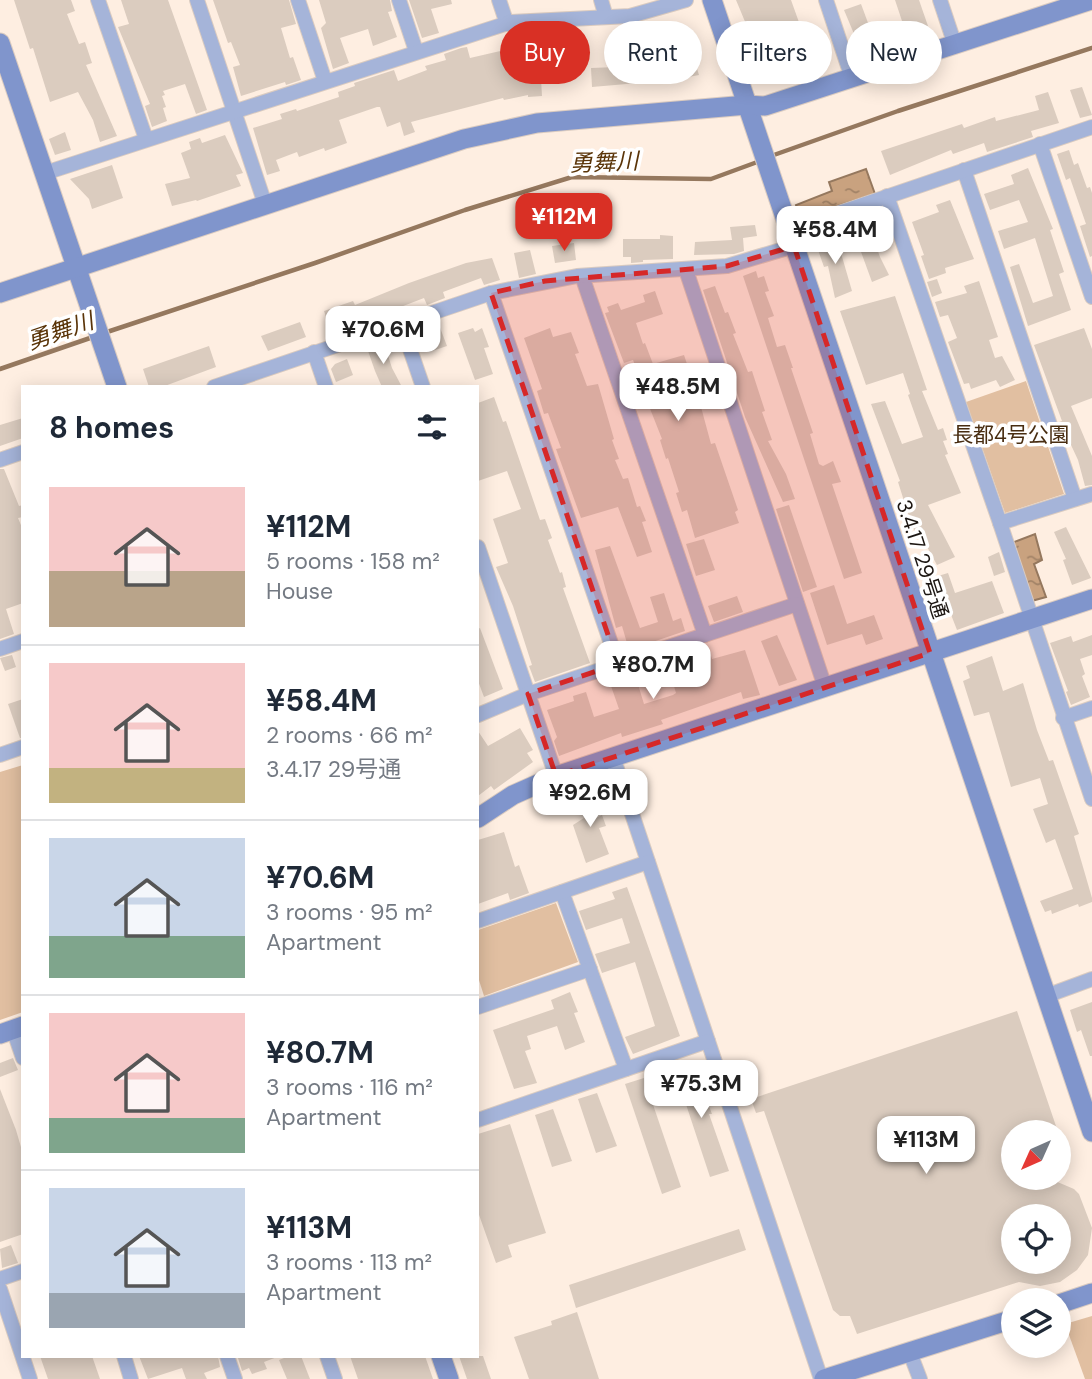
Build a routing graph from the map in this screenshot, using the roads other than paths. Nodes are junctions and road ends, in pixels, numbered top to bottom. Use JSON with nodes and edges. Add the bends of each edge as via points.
{"nodes":[{"id":1,"x":99,"y":0,"type":"edge"},
{"id":2,"x":197,"y":0,"type":"edge"},
{"id":3,"x":298,"y":0,"type":"edge"},
{"id":4,"x":399,"y":0,"type":"edge"},
{"id":5,"x":499,"y":0,"type":"edge"},
{"id":6,"x":601,"y":0,"type":"edge"},
{"id":7,"x":686,"y":0,"type":"edge"},
{"id":8,"x":712,"y":0,"type":"edge"},
{"id":9,"x":826,"y":0,"type":"edge"},
{"id":10,"x":940,"y":0,"type":"edge"},
{"id":11,"x":1091,"y":0,"type":"edge"},
{"id":12,"x":1058,"y":5,"type":"edge"},
{"id":13,"x":606,"y":17,"type":"junction"},
{"id":14,"x":506,"y":21,"type":"edge"},
{"id":15,"x":549,"y":21,"type":"edge"},
{"id":16,"x":500,"y":26,"type":"edge"},
{"id":17,"x":0,"y":43,"type":"edge"},
{"id":18,"x":955,"y":45,"type":"junction"},
{"id":19,"x":942,"y":49,"type":"edge"},
{"id":20,"x":416,"y":51,"type":"junction"},
{"id":21,"x":846,"y":60,"type":"edge"},
{"id":22,"x":846,"y":80,"type":"edge"},
{"id":23,"x":325,"y":81,"type":"junction"},
{"id":24,"x":747,"y":105,"type":"junction"},
{"id":25,"x":234,"y":110,"type":"junction"},
{"id":26,"x":1092,"y":127,"type":"edge"},
{"id":27,"x":146,"y":139,"type":"junction"},
{"id":28,"x":1040,"y":144,"type":"junction"},
{"id":29,"x":964,"y":170,"type":"junction"},
{"id":30,"x":45,"y":173,"type":"junction"},
{"id":31,"x":887,"y":197,"type":"junction"},
{"id":32,"x":265,"y":204,"type":"junction"},
{"id":33,"x":792,"y":238,"type":"junction"},
{"id":34,"x":686,"y":270,"type":"junction"},
{"id":35,"x":79,"y":273,"type":"junction"},
{"id":36,"x":582,"y":276,"type":"junction"},
{"id":37,"x":0,"y":293,"type":"edge"},
{"id":38,"x":491,"y":293,"type":"junction"},
{"id":39,"x":1092,"y":297,"type":"edge"},
{"id":40,"x":401,"y":323,"type":"junction"},
{"id":41,"x":314,"y":352,"type":"junction"},
{"id":42,"x":116,"y":385,"type":"edge"},
{"id":43,"x":223,"y":385,"type":"edge"},
{"id":44,"x":325,"y":385,"type":"edge"},
{"id":45,"x":422,"y":385,"type":"edge"},
{"id":46,"x":21,"y":453,"type":"edge"},
{"id":47,"x":0,"y":460,"type":"edge"},
{"id":48,"x":1092,"y":494,"type":"edge"},
{"id":49,"x":1076,"y":499,"type":"junction"},
{"id":50,"x":1000,"y":523,"type":"junction"},
{"id":51,"x":479,"y":550,"type":"edge"},
{"id":52,"x":1092,"y":599,"type":"edge"},
{"id":53,"x":797,"y":604,"type":"junction"},
{"id":54,"x":1033,"y":619,"type":"junction"},
{"id":55,"x":705,"y":635,"type":"junction"},
{"id":56,"x":21,"y":642,"type":"edge"},
{"id":57,"x":0,"y":649,"type":"edge"},
{"id":58,"x":930,"y":653,"type":"junction"},
{"id":59,"x":618,"y":664,"type":"junction"},
{"id":60,"x":825,"y":687,"type":"junction"},
{"id":61,"x":528,"y":694,"type":"junction"},
{"id":62,"x":1092,"y":708,"type":"edge"},
{"id":63,"x":479,"y":715,"type":"edge"},
{"id":64,"x":1063,"y":718,"type":"junction"},
{"id":65,"x":21,"y":748,"type":"edge"},
{"id":66,"x":0,"y":755,"type":"edge"},
{"id":67,"x":613,"y":757,"type":"junction"},
{"id":68,"x":556,"y":776,"type":"junction"},
{"id":69,"x":1092,"y":799,"type":"edge"},
{"id":70,"x":479,"y":817,"type":"edge"},
{"id":71,"x":648,"y":862,"type":"junction"},
{"id":72,"x":562,"y":892,"type":"junction"},
{"id":73,"x":479,"y":921,"type":"edge"},
{"id":74,"x":590,"y":969,"type":"junction"},
{"id":75,"x":1092,"y":979,"type":"edge"},
{"id":76,"x":1046,"y":996,"type":"junction"},
{"id":77,"x":479,"y":1007,"type":"edge"},
{"id":78,"x":12,"y":1030,"type":"edge"},
{"id":79,"x":708,"y":1041,"type":"junction"},
{"id":80,"x":21,"y":1053,"type":"edge"},
{"id":81,"x":626,"y":1069,"type":"junction"},
{"id":82,"x":479,"y":1120,"type":"edge"},
{"id":83,"x":1092,"y":1132,"type":"edge"},
{"id":84,"x":21,"y":1272,"type":"edge"},
{"id":85,"x":0,"y":1279,"type":"edge"},
{"id":86,"x":0,"y":1289,"type":"edge"},
{"id":87,"x":1092,"y":1293,"type":"edge"},
{"id":88,"x":1071,"y":1300,"type":"edge"},
{"id":89,"x":1001,"y":1323,"type":"edge"},
{"id":90,"x":21,"y":1352,"type":"edge"},
{"id":91,"x":911,"y":1353,"type":"junction"},
{"id":92,"x":23,"y":1358,"type":"edge"},
{"id":93,"x":125,"y":1358,"type":"edge"},
{"id":94,"x":228,"y":1358,"type":"edge"},
{"id":95,"x":328,"y":1358,"type":"edge"},
{"id":96,"x":442,"y":1358,"type":"edge"},
{"id":97,"x":30,"y":1379,"type":"edge"},
{"id":98,"x":131,"y":1379,"type":"edge"},
{"id":99,"x":234,"y":1379,"type":"edge"},
{"id":100,"x":335,"y":1379,"type":"edge"},
{"id":101,"x":449,"y":1379,"type":"edge"},
{"id":102,"x":823,"y":1379,"type":"edge"},
{"id":103,"x":920,"y":1379,"type":"edge"}],
"edges":[{"from":1,"to":27,"type":"street"},
{"from":2,"to":25,"type":"street"},
{"from":3,"to":23,"type":"street"},
{"from":4,"to":20,"type":"street"},
{"from":5,"to":14,"type":"street"},
{"from":6,"to":13,"type":"street"},
{"from":7,"to":13,"type":"street","via":[[631,16]]},
{"from":8,"to":24,"type":"street","name":"3.4.17 29号通"},
{"from":9,"to":21,"type":"street"},
{"from":10,"to":18,"type":"street"},
{"from":11,"to":12,"type":"street"},
{"from":12,"to":18,"type":"street"},
{"from":13,"to":15,"type":"street"},
{"from":16,"to":20,"type":"street"},
{"from":17,"to":30,"type":"street"},
{"from":18,"to":19,"type":"street"},
{"from":20,"to":23,"type":"street"},
{"from":22,"to":24,"type":"street","via":[[765,106]]},
{"from":23,"to":25,"type":"street"},
{"from":24,"to":32,"type":"street","via":[[537,123],[464,139]]},
{"from":24,"to":33,"type":"street","name":"3.4.17 29号通"},
{"from":25,"to":27,"type":"street"},
{"from":25,"to":32,"type":"street"},
{"from":26,"to":28,"type":"street"},
{"from":27,"to":30,"type":"street"},
{"from":28,"to":29,"type":"street"},
{"from":28,"to":39,"type":"street"},
{"from":29,"to":31,"type":"street"},
{"from":29,"to":49,"type":"street"},
{"from":30,"to":35,"type":"street"},
{"from":31,"to":33,"type":"street"},
{"from":31,"to":50,"type":"street"},
{"from":32,"to":35,"type":"street"},
{"from":33,"to":34,"type":"street","via":[[727,266]]},
{"from":33,"to":58,"type":"street","name":"3.4.17 29号通"},
{"from":34,"to":36,"type":"street"},
{"from":34,"to":53,"type":"street"},
{"from":35,"to":37,"type":"street"},
{"from":35,"to":42,"type":"street"},
{"from":36,"to":38,"type":"street"},
{"from":36,"to":55,"type":"street"},
{"from":38,"to":40,"type":"street"},
{"from":38,"to":59,"type":"street"},
{"from":40,"to":41,"type":"street"},
{"from":40,"to":45,"type":"street"},
{"from":41,"to":43,"type":"street"},
{"from":41,"to":44,"type":"street"},
{"from":46,"to":47,"type":"street"},
{"from":48,"to":49,"type":"street"},
{"from":49,"to":50,"type":"street"},
{"from":50,"to":54,"type":"street"},
{"from":51,"to":61,"type":"street"},
{"from":52,"to":54,"type":"street"},
{"from":53,"to":55,"type":"street"},
{"from":53,"to":60,"type":"street"},
{"from":54,"to":58,"type":"street"},
{"from":54,"to":64,"type":"street"},
{"from":55,"to":59,"type":"street"},
{"from":56,"to":57,"type":"street"},
{"from":58,"to":60,"type":"street"},
{"from":58,"to":76,"type":"street","name":"3.4.17 29号通"},
{"from":59,"to":61,"type":"street"},
{"from":60,"to":67,"type":"street"},
{"from":61,"to":63,"type":"street"},
{"from":61,"to":68,"type":"street"},
{"from":62,"to":64,"type":"street"},
{"from":64,"to":69,"type":"street"},
{"from":65,"to":66,"type":"street"},
{"from":67,"to":68,"type":"street"},
{"from":67,"to":71,"type":"street"},
{"from":68,"to":70,"type":"street","via":[[513,794]]},
{"from":71,"to":72,"type":"street"},
{"from":71,"to":79,"type":"street"},
{"from":72,"to":73,"type":"street"},
{"from":72,"to":74,"type":"street"},
{"from":74,"to":77,"type":"street"},
{"from":74,"to":81,"type":"street"},
{"from":75,"to":76,"type":"street"},
{"from":76,"to":83,"type":"street","name":"3.4.17 29号通"},
{"from":78,"to":80,"type":"street"},
{"from":79,"to":81,"type":"street"},
{"from":79,"to":102,"type":"street"},
{"from":81,"to":82,"type":"street"},
{"from":84,"to":85,"type":"street"},
{"from":86,"to":90,"type":"street"},
{"from":87,"to":88,"type":"street"},
{"from":89,"to":91,"type":"street"},
{"from":91,"to":102,"type":"street"},
{"from":91,"to":103,"type":"street"},
{"from":92,"to":97,"type":"street"},
{"from":93,"to":98,"type":"street"},
{"from":94,"to":99,"type":"street"},
{"from":95,"to":100,"type":"street"},
{"from":96,"to":101,"type":"street"}]}
